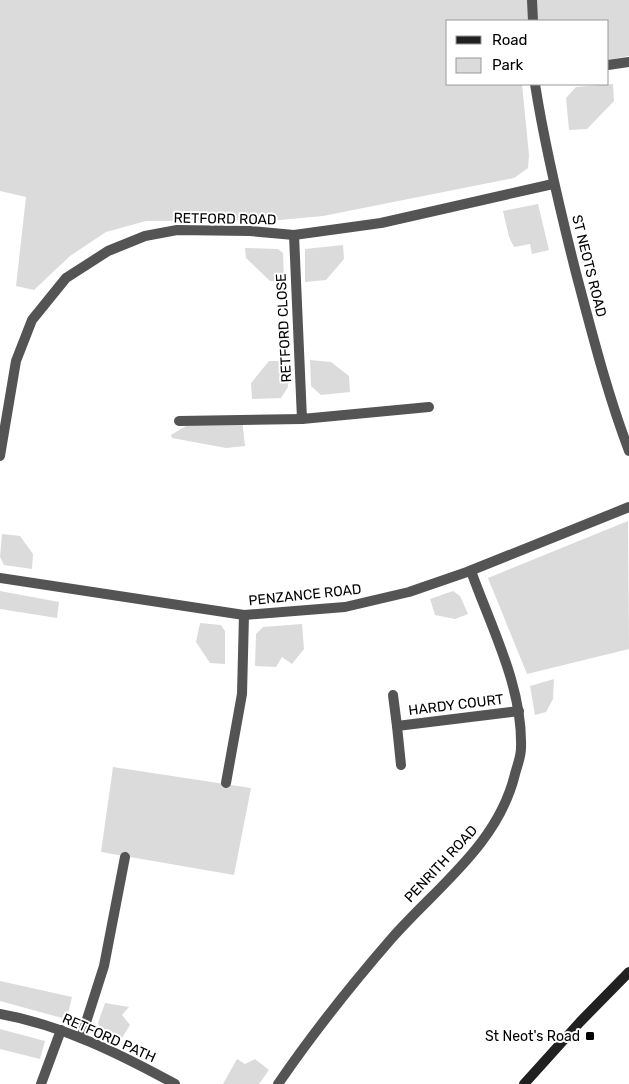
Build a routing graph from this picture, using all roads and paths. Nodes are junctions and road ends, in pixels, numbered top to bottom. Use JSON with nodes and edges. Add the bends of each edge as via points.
{"nodes":[{"id":1,"x":532,"y":0,"type":"edge"},
{"id":2,"x":533,"y":20,"type":"edge"},
{"id":3,"x":629,"y":62,"type":"edge"},
{"id":4,"x":609,"y":65,"type":"edge"},
{"id":5,"x":535,"y":85,"type":"edge"},
{"id":6,"x":553,"y":184,"type":"junction"},
{"id":7,"x":294,"y":235,"type":"junction"},
{"id":8,"x":429,"y":408,"type":"dead end"},
{"id":9,"x":302,"y":419,"type":"junction"},
{"id":10,"x":179,"y":421,"type":"dead end"},
{"id":11,"x":629,"y":451,"type":"edge"},
{"id":12,"x":0,"y":456,"type":"edge"},
{"id":13,"x":629,"y":507,"type":"edge"},
{"id":14,"x":471,"y":571,"type":"junction"},
{"id":15,"x":0,"y":578,"type":"edge"},
{"id":16,"x":244,"y":616,"type":"junction"},
{"id":17,"x":393,"y":695,"type":"dead end"},
{"id":18,"x":519,"y":712,"type":"junction"},
{"id":19,"x":397,"y":726,"type":"junction"},
{"id":20,"x":401,"y":765,"type":"dead end"},
{"id":21,"x":226,"y":782,"type":"dead end"},
{"id":22,"x":124,"y":857,"type":"dead end"},
{"id":23,"x":629,"y":972,"type":"edge"},
{"id":24,"x":0,"y":1014,"type":"edge"},
{"id":25,"x":60,"y":1030,"type":"junction"},
{"id":26,"x":81,"y":1038,"type":"junction"},
{"id":27,"x":42,"y":1084,"type":"edge"},
{"id":28,"x":175,"y":1084,"type":"edge"},
{"id":29,"x":278,"y":1084,"type":"edge"},
{"id":30,"x":524,"y":1084,"type":"edge"}],
"edges":[{"from":1,"to":2,"type":"street"},
{"from":3,"to":4,"type":"street"},
{"from":5,"to":6,"type":"street","name":"ST NEOTS ROAD"},
{"from":6,"to":7,"type":"street","name":"RETFORD ROAD","via":[[381,223]]},
{"from":6,"to":11,"type":"street","name":"ST NEOTS ROAD","via":[[594,344]]},
{"from":7,"to":9,"type":"street","name":"RETFORD CLOSE"},
{"from":7,"to":12,"type":"street","name":"RETFORD ROAD","via":[[177,230],[145,236],[108,251],[66,278],[32,320],[23,341],[16,361]]},
{"from":8,"to":9,"type":"street"},
{"from":9,"to":10,"type":"street"},
{"from":13,"to":14,"type":"street","name":"PENZANCE ROAD"},
{"from":14,"to":16,"type":"street","name":"PENZANCE ROAD","via":[[409,592],[345,607]]},
{"from":14,"to":18,"type":"street","name":"PENRITH ROAD","via":[[511,678]]},
{"from":15,"to":16,"type":"street","name":"PENZANCE ROAD"},
{"from":16,"to":21,"type":"street","via":[[242,694]]},
{"from":17,"to":19,"type":"street","name":"HARDY COURT"},
{"from":18,"to":19,"type":"street","name":"HARDY COURT"},
{"from":18,"to":29,"type":"street","name":"PENRITH ROAD","via":[[521,750],[509,798],[483,843],[392,938]]},
{"from":19,"to":20,"type":"street","name":"HARDY COURT"},
{"from":22,"to":26,"type":"street","via":[[104,966]]},
{"from":23,"to":30,"type":"street"},
{"from":24,"to":25,"type":"street","name":"RETFORD PATH"},
{"from":25,"to":26,"type":"street","name":"RETFORD PATH"},
{"from":25,"to":27,"type":"street"},
{"from":26,"to":28,"type":"street","name":"RETFORD PATH"}]}
